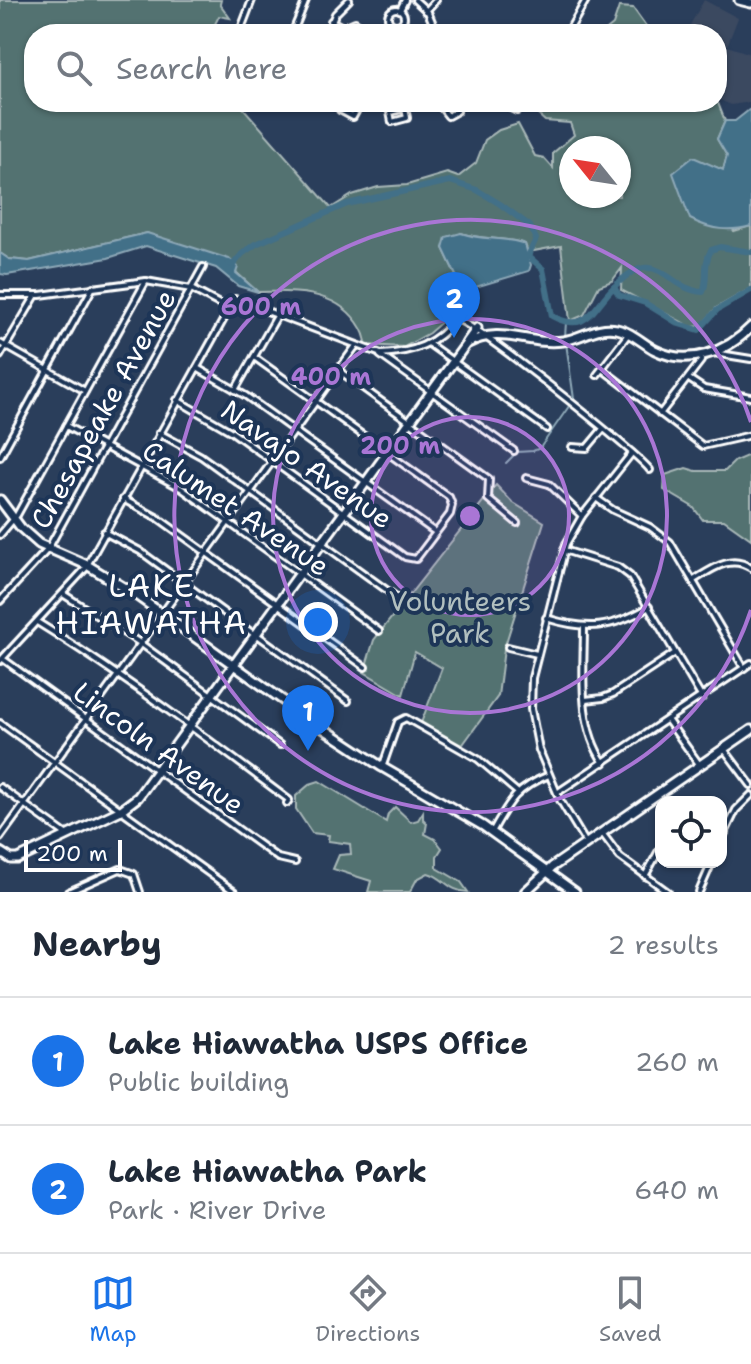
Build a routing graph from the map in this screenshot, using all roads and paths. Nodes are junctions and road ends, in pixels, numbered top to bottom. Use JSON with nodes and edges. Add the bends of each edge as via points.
{"nodes":[{"id":1,"x":252,"y":0,"type":"edge"},
{"id":2,"x":306,"y":0,"type":"edge"},
{"id":3,"x":349,"y":0,"type":"edge"},
{"id":4,"x":405,"y":0,"type":"edge"},
{"id":5,"x":415,"y":0,"type":"edge"},
{"id":6,"x":434,"y":0,"type":"edge"},
{"id":7,"x":586,"y":0,"type":"edge"},
{"id":8,"x":739,"y":0,"type":"edge"},
{"id":9,"x":751,"y":3,"type":"edge"},
{"id":10,"x":425,"y":9,"type":"junction"},
{"id":11,"x":400,"y":10,"type":"dead end"},
{"id":12,"x":331,"y":21,"type":"junction"},
{"id":13,"x":243,"y":24,"type":"edge"},
{"id":14,"x":296,"y":24,"type":"edge"},
{"id":15,"x":330,"y":24,"type":"edge"},
{"id":16,"x":335,"y":24,"type":"edge"},
{"id":17,"x":432,"y":24,"type":"edge"},
{"id":18,"x":573,"y":24,"type":"edge"},
{"id":19,"x":390,"y":112,"type":"edge"},
{"id":20,"x":406,"y":112,"type":"edge"},
{"id":21,"x":203,"y":267,"type":"dead end"},
{"id":22,"x":146,"y":281,"type":"junction"},
{"id":23,"x":93,"y":287,"type":"junction"},
{"id":24,"x":192,"y":289,"type":"junction"},
{"id":25,"x":0,"y":295,"type":"edge"},
{"id":26,"x":36,"y":295,"type":"junction"},
{"id":27,"x":229,"y":309,"type":"junction"},
{"id":28,"x":277,"y":316,"type":"junction"},
{"id":29,"x":751,"y":327,"type":"edge"},
{"id":30,"x":477,"y":328,"type":"junction"},
{"id":31,"x":629,"y":333,"type":"junction"},
{"id":32,"x":487,"y":336,"type":"junction"},
{"id":33,"x":0,"y":343,"type":"edge"},
{"id":34,"x":429,"y":344,"type":"junction"},
{"id":35,"x":466,"y":344,"type":"junction"},
{"id":36,"x":6,"y":346,"type":"junction"},
{"id":37,"x":355,"y":347,"type":"junction"},
{"id":38,"x":713,"y":352,"type":"junction"},
{"id":39,"x":378,"y":354,"type":"junction"},
{"id":40,"x":702,"y":355,"type":"junction"},
{"id":41,"x":0,"y":356,"type":"edge"},
{"id":42,"x":254,"y":357,"type":"junction"},
{"id":43,"x":751,"y":359,"type":"edge"},
{"id":44,"x":453,"y":360,"type":"junction"},
{"id":45,"x":196,"y":368,"type":"junction"},
{"id":46,"x":48,"y":369,"type":"junction"},
{"id":47,"x":602,"y":369,"type":"junction"},
{"id":48,"x":338,"y":370,"type":"junction"},
{"id":49,"x":597,"y":375,"type":"dead end"},
{"id":50,"x":688,"y":378,"type":"junction"},
{"id":51,"x":235,"y":390,"type":"junction"},
{"id":52,"x":85,"y":391,"type":"junction"},
{"id":53,"x":432,"y":391,"type":"junction"},
{"id":54,"x":751,"y":397,"type":"edge"},
{"id":55,"x":177,"y":400,"type":"junction"},
{"id":56,"x":317,"y":400,"type":"junction"},
{"id":57,"x":660,"y":414,"type":"junction"},
{"id":58,"x":410,"y":422,"type":"junction"},
{"id":59,"x":66,"y":426,"type":"junction"},
{"id":60,"x":547,"y":429,"type":"dead end"},
{"id":61,"x":602,"y":430,"type":"junction"},
{"id":62,"x":294,"y":431,"type":"junction"},
{"id":63,"x":159,"y":433,"type":"junction"},
{"id":64,"x":751,"y":435,"type":"edge"},
{"id":65,"x":105,"y":447,"type":"junction"},
{"id":66,"x":572,"y":447,"type":"dead end"},
{"id":67,"x":514,"y":451,"type":"dead end"},
{"id":68,"x":388,"y":452,"type":"junction"},
{"id":69,"x":632,"y":453,"type":"junction"},
{"id":70,"x":0,"y":457,"type":"edge"},
{"id":71,"x":272,"y":461,"type":"junction"},
{"id":72,"x":141,"y":466,"type":"junction"},
{"id":73,"x":650,"y":470,"type":"dead end"},
{"id":74,"x":526,"y":478,"type":"dead end"},
{"id":75,"x":366,"y":482,"type":"junction"},
{"id":76,"x":250,"y":492,"type":"junction"},
{"id":77,"x":596,"y":498,"type":"junction"},
{"id":78,"x":123,"y":499,"type":"junction"},
{"id":79,"x":0,"y":500,"type":"edge"},
{"id":80,"x":344,"y":513,"type":"junction"},
{"id":81,"x":582,"y":516,"type":"junction"},
{"id":82,"x":14,"y":519,"type":"junction"},
{"id":83,"x":228,"y":522,"type":"junction"},
{"id":84,"x":517,"y":523,"type":"dead end"},
{"id":85,"x":104,"y":532,"type":"junction"},
{"id":86,"x":435,"y":532,"type":"junction"},
{"id":87,"x":0,"y":535,"type":"edge"},
{"id":88,"x":322,"y":544,"type":"junction"},
{"id":89,"x":48,"y":549,"type":"junction"},
{"id":90,"x":564,"y":550,"type":"junction"},
{"id":91,"x":206,"y":552,"type":"junction"},
{"id":92,"x":87,"y":565,"type":"junction"},
{"id":93,"x":751,"y":568,"type":"edge"},
{"id":94,"x":300,"y":574,"type":"junction"},
{"id":95,"x":694,"y":580,"type":"junction"},
{"id":96,"x":184,"y":583,"type":"junction"},
{"id":97,"x":63,"y":594,"type":"junction"},
{"id":98,"x":399,"y":599,"type":"dead end"},
{"id":99,"x":0,"y":601,"type":"edge"},
{"id":100,"x":278,"y":604,"type":"junction"},
{"id":101,"x":649,"y":607,"type":"junction"},
{"id":102,"x":162,"y":613,"type":"junction"},
{"id":103,"x":546,"y":618,"type":"junction"},
{"id":104,"x":37,"y":622,"type":"junction"},
{"id":105,"x":584,"y":627,"type":"junction"},
{"id":106,"x":379,"y":631,"type":"dead end"},
{"id":107,"x":256,"y":634,"type":"junction"},
{"id":108,"x":140,"y":643,"type":"junction"},
{"id":109,"x":508,"y":647,"type":"dead end"},
{"id":110,"x":675,"y":653,"type":"junction"},
{"id":111,"x":537,"y":654,"type":"junction"},
{"id":112,"x":1,"y":660,"type":"edge"},
{"id":113,"x":751,"y":663,"type":"edge"},
{"id":114,"x":234,"y":665,"type":"junction"},
{"id":115,"x":365,"y":667,"type":"dead end"},
{"id":116,"x":744,"y":668,"type":"junction"},
{"id":117,"x":118,"y":674,"type":"junction"},
{"id":118,"x":212,"y":695,"type":"junction"},
{"id":119,"x":702,"y":698,"type":"junction"},
{"id":120,"x":585,"y":700,"type":"junction"},
{"id":121,"x":348,"y":701,"type":"dead end"},
{"id":122,"x":86,"y":719,"type":"junction"},
{"id":123,"x":668,"y":721,"type":"junction"},
{"id":124,"x":0,"y":723,"type":"edge"},
{"id":125,"x":190,"y":725,"type":"junction"},
{"id":126,"x":751,"y":730,"type":"edge"},
{"id":127,"x":280,"y":745,"type":"dead end"},
{"id":128,"x":724,"y":749,"type":"junction"},
{"id":129,"x":55,"y":763,"type":"junction"},
{"id":130,"x":604,"y":763,"type":"junction"},
{"id":131,"x":700,"y":766,"type":"junction"},
{"id":132,"x":382,"y":767,"type":"junction"},
{"id":133,"x":157,"y":771,"type":"junction"},
{"id":134,"x":549,"y":775,"type":"junction"},
{"id":135,"x":751,"y":785,"type":"edge"},
{"id":136,"x":0,"y":787,"type":"edge"},
{"id":137,"x":517,"y":792,"type":"junction"},
{"id":138,"x":557,"y":793,"type":"junction"},
{"id":139,"x":751,"y":795,"type":"edge"},
{"id":140,"x":655,"y":796,"type":"joint"},
{"id":141,"x":287,"y":803,"type":"dead end"},
{"id":142,"x":24,"y":805,"type":"junction"},
{"id":143,"x":121,"y":810,"type":"junction"},
{"id":144,"x":727,"y":829,"type":"edge"},
{"id":145,"x":492,"y":832,"type":"junction"},
{"id":146,"x":601,"y":832,"type":"junction"},
{"id":147,"x":67,"y":835,"type":"junction"},
{"id":148,"x":0,"y":838,"type":"edge"},
{"id":149,"x":586,"y":843,"type":"junction"},
{"id":150,"x":0,"y":852,"type":"edge"},
{"id":151,"x":655,"y":858,"type":"edge"},
{"id":152,"x":295,"y":862,"type":"dead end"},
{"id":153,"x":709,"y":868,"type":"edge"},
{"id":154,"x":546,"y":872,"type":"junction"},
{"id":155,"x":645,"y":876,"type":"junction"},
{"id":156,"x":68,"y":892,"type":"edge"},
{"id":157,"x":140,"y":892,"type":"edge"},
{"id":158,"x":235,"y":892,"type":"edge"},
{"id":159,"x":525,"y":892,"type":"edge"},
{"id":160,"x":575,"y":892,"type":"edge"},
{"id":161,"x":668,"y":892,"type":"edge"},
{"id":162,"x":699,"y":892,"type":"edge"}],
"edges":[{"from":1,"to":13,"type":"street"},
{"from":2,"to":14,"type":"street"},
{"from":3,"to":12,"type":"street"},
{"from":4,"to":11,"type":"street"},
{"from":5,"to":10,"type":"street"},
{"from":6,"to":10,"type":"street"},
{"from":7,"to":18,"type":"street"},
{"from":8,"to":9,"type":"street"},
{"from":10,"to":17,"type":"street"},
{"from":12,"to":15,"type":"street"},
{"from":12,"to":16,"type":"street"},
{"from":19,"to":20,"type":"street","via":[[392,122],[407,118]]},
{"from":21,"to":24,"type":"street","name":"Chesapeake Avenue"},
{"from":22,"to":23,"type":"street"},
{"from":22,"to":24,"type":"street"},
{"from":22,"to":52,"type":"street"},
{"from":23,"to":26,"type":"street"},
{"from":23,"to":46,"type":"street"},
{"from":24,"to":27,"type":"street"},
{"from":24,"to":65,"type":"street","name":"Chesapeake Avenue"},
{"from":25,"to":26,"type":"street"},
{"from":26,"to":36,"type":"street"},
{"from":27,"to":28,"type":"street","via":[[235,299]]},
{"from":27,"to":45,"type":"street"},
{"from":28,"to":37,"type":"street"},
{"from":28,"to":42,"type":"street"},
{"from":29,"to":38,"type":"street"},
{"from":30,"to":32,"type":"street"},
{"from":30,"to":34,"type":"street","via":[[456,319]]},
{"from":30,"to":35,"type":"street"},
{"from":31,"to":32,"type":"street","via":[[605,328],[544,341]]},
{"from":31,"to":40,"type":"street","via":[[663,353]]},
{"from":31,"to":47,"type":"street"},
{"from":32,"to":35,"type":"street"},
{"from":32,"to":61,"type":"street"},
{"from":33,"to":36,"type":"street"},
{"from":34,"to":39,"type":"street"},
{"from":34,"to":44,"type":"street"},
{"from":35,"to":44,"type":"street"},
{"from":36,"to":41,"type":"street"},
{"from":36,"to":46,"type":"street"},
{"from":37,"to":39,"type":"street"},
{"from":37,"to":48,"type":"street"},
{"from":38,"to":40,"type":"street"},
{"from":38,"to":43,"type":"street"},
{"from":39,"to":53,"type":"street"},
{"from":40,"to":50,"type":"street"},
{"from":42,"to":51,"type":"street"},
{"from":42,"to":56,"type":"street"},
{"from":44,"to":53,"type":"street"},
{"from":44,"to":60,"type":"street"},
{"from":45,"to":51,"type":"street"},
{"from":45,"to":55,"type":"street"},
{"from":46,"to":52,"type":"street"},
{"from":46,"to":70,"type":"street"},
{"from":47,"to":49,"type":"street"},
{"from":47,"to":57,"type":"street"},
{"from":48,"to":56,"type":"street"},
{"from":48,"to":58,"type":"street"},
{"from":50,"to":54,"type":"street","via":[[704,389]]},
{"from":50,"to":57,"type":"street"},
{"from":51,"to":62,"type":"street"},
{"from":52,"to":59,"type":"street"},
{"from":53,"to":58,"type":"street"},
{"from":53,"to":67,"type":"street"},
{"from":55,"to":63,"type":"street"},
{"from":55,"to":71,"type":"street","name":"Navajo Avenue"},
{"from":56,"to":62,"type":"street"},
{"from":56,"to":68,"type":"street"},
{"from":57,"to":64,"type":"street","via":[[705,447]]},
{"from":58,"to":68,"type":"street"},
{"from":58,"to":84,"type":"street","via":[[489,479],[488,499]]},
{"from":59,"to":65,"type":"street","name":"Calumet Avenue"},
{"from":59,"to":82,"type":"street"},
{"from":61,"to":66,"type":"street","via":[[587,448]]},
{"from":61,"to":69,"type":"street"},
{"from":62,"to":71,"type":"street"},
{"from":62,"to":75,"type":"street"},
{"from":63,"to":72,"type":"street"},
{"from":63,"to":76,"type":"street"},
{"from":65,"to":72,"type":"street","name":"Calumet Avenue"},
{"from":65,"to":89,"type":"street","name":"Chesapeake Avenue"},
{"from":68,"to":75,"type":"street"},
{"from":68,"to":86,"type":"street","via":[[450,499],[451,512]]},
{"from":69,"to":73,"type":"street"},
{"from":69,"to":77,"type":"street"},
{"from":71,"to":76,"type":"street"},
{"from":71,"to":80,"type":"street","name":"Navajo Avenue"},
{"from":72,"to":78,"type":"street"},
{"from":72,"to":83,"type":"street","name":"Calumet Avenue"},
{"from":74,"to":81,"type":"street","via":[[549,484]]},
{"from":75,"to":80,"type":"street"},
{"from":75,"to":86,"type":"street"},
{"from":76,"to":83,"type":"street"},
{"from":76,"to":88,"type":"street"},
{"from":77,"to":81,"type":"street"},
{"from":77,"to":95,"type":"street","via":[[665,537]]},
{"from":78,"to":85,"type":"street"},
{"from":78,"to":91,"type":"street"},
{"from":79,"to":82,"type":"street"},
{"from":80,"to":86,"type":"street","name":"Navajo Avenue","via":[[414,560]]},
{"from":80,"to":88,"type":"street"},
{"from":81,"to":90,"type":"street"},
{"from":82,"to":87,"type":"street"},
{"from":82,"to":89,"type":"street"},
{"from":83,"to":91,"type":"street"},
{"from":83,"to":94,"type":"street","name":"Calumet Avenue"},
{"from":85,"to":92,"type":"street"},
{"from":85,"to":96,"type":"street"},
{"from":88,"to":94,"type":"street"},
{"from":88,"to":98,"type":"street"},
{"from":89,"to":92,"type":"street"},
{"from":89,"to":99,"type":"street","name":"Chesapeake Avenue"},
{"from":90,"to":101,"type":"street","via":[[623,570]]},
{"from":90,"to":103,"type":"street"},
{"from":91,"to":96,"type":"street"},
{"from":91,"to":100,"type":"street"},
{"from":92,"to":97,"type":"street"},
{"from":92,"to":102,"type":"street"},
{"from":93,"to":95,"type":"street","via":[[727,562]]},
{"from":94,"to":100,"type":"street"},
{"from":94,"to":106,"type":"street","name":"Calumet Avenue"},
{"from":95,"to":116,"type":"street"},
{"from":96,"to":102,"type":"street"},
{"from":96,"to":107,"type":"street"},
{"from":97,"to":104,"type":"street"},
{"from":97,"to":108,"type":"street"},
{"from":100,"to":107,"type":"street"},
{"from":100,"to":115,"type":"street"},
{"from":101,"to":105,"type":"street","via":[[619,623]]},
{"from":101,"to":110,"type":"street"},
{"from":102,"to":108,"type":"street"},
{"from":102,"to":114,"type":"street"},
{"from":103,"to":105,"type":"street"},
{"from":103,"to":111,"type":"street"},
{"from":104,"to":112,"type":"street"},
{"from":104,"to":117,"type":"street"},
{"from":105,"to":120,"type":"street"},
{"from":107,"to":114,"type":"street"},
{"from":107,"to":121,"type":"street"},
{"from":108,"to":117,"type":"street"},
{"from":108,"to":118,"type":"street"},
{"from":109,"to":111,"type":"street"},
{"from":110,"to":119,"type":"street"},
{"from":110,"to":120,"type":"street","via":[[609,696]]},
{"from":111,"to":134,"type":"street","via":[[531,709]]},
{"from":112,"to":122,"type":"street","name":"Lincoln Avenue"},
{"from":113,"to":116,"type":"street"},
{"from":114,"to":118,"type":"street"},
{"from":114,"to":132,"type":"street"},
{"from":116,"to":119,"type":"street"},
{"from":117,"to":122,"type":"street"},
{"from":117,"to":125,"type":"street"},
{"from":118,"to":125,"type":"street"},
{"from":118,"to":127,"type":"street"},
{"from":119,"to":123,"type":"street"},
{"from":120,"to":130,"type":"street","via":[[590,737]]},
{"from":122,"to":129,"type":"street"},
{"from":122,"to":133,"type":"street","name":"Lincoln Avenue"},
{"from":123,"to":130,"type":"street"},
{"from":123,"to":131,"type":"street"},
{"from":124,"to":129,"type":"street"},
{"from":125,"to":133,"type":"street"},
{"from":125,"to":141,"type":"street"},
{"from":126,"to":128,"type":"street"},
{"from":128,"to":131,"type":"street"},
{"from":128,"to":135,"type":"street"},
{"from":129,"to":142,"type":"street"},
{"from":129,"to":143,"type":"street"},
{"from":130,"to":138,"type":"street"},
{"from":131,"to":140,"type":"street"},
{"from":132,"to":137,"type":"street","via":[[401,718],[408,718],[478,759]]},
{"from":132,"to":145,"type":"street"},
{"from":133,"to":143,"type":"street"},
{"from":133,"to":152,"type":"street","name":"Lincoln Avenue","via":[[278,858]]},
{"from":134,"to":137,"type":"street"},
{"from":134,"to":138,"type":"street"},
{"from":136,"to":142,"type":"street"},
{"from":137,"to":145,"type":"street"},
{"from":138,"to":149,"type":"street"},
{"from":139,"to":144,"type":"street"},
{"from":140,"to":146,"type":"street"},
{"from":142,"to":147,"type":"street"},
{"from":142,"to":148,"type":"street"},
{"from":143,"to":147,"type":"street"},
{"from":143,"to":158,"type":"street"},
{"from":145,"to":154,"type":"street"},
{"from":146,"to":149,"type":"street"},
{"from":146,"to":155,"type":"street","via":[[620,857]]},
{"from":147,"to":150,"type":"street","via":[[16,859]]},
{"from":149,"to":154,"type":"street"},
{"from":151,"to":155,"type":"street"},
{"from":153,"to":162,"type":"street"},
{"from":154,"to":159,"type":"street"},
{"from":154,"to":160,"type":"street"},
{"from":155,"to":161,"type":"street"},
{"from":156,"to":157,"type":"street","via":[[124,869],[134,874]]}]}
